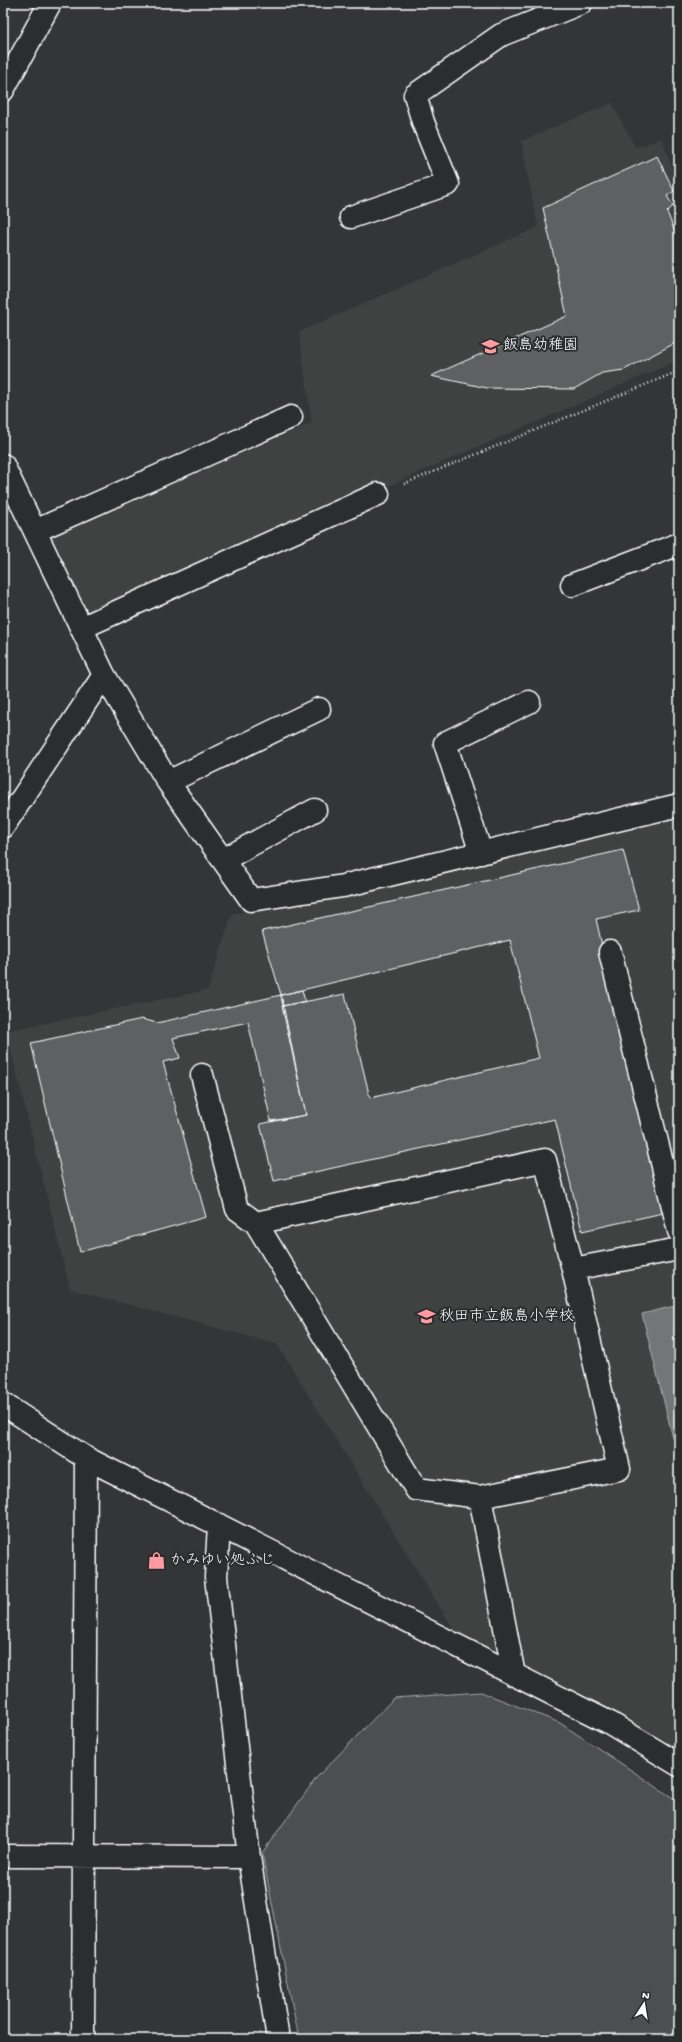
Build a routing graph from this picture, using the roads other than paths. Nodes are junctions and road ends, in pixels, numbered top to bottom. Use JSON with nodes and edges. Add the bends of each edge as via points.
{"nodes":[{"id":1,"x":50,"y":3,"type":"edge"},
{"id":2,"x":581,"y":3,"type":"edge"},
{"id":3,"x":3,"y":90,"type":"edge"},
{"id":4,"x":351,"y":217,"type":"dead end"},
{"id":5,"x":291,"y":417,"type":"dead end"},
{"id":6,"x":3,"y":465,"type":"edge"},
{"id":7,"x":378,"y":494,"type":"road end"},
{"id":8,"x":35,"y":531,"type":"junction"},
{"id":9,"x":679,"y":544,"type":"edge"},
{"id":10,"x":572,"y":585,"type":"dead end"},
{"id":11,"x":81,"y":628,"type":"junction"},
{"id":12,"x":104,"y":675,"type":"junction"},
{"id":13,"x":530,"y":702,"type":"dead end"},
{"id":14,"x":319,"y":709,"type":"dead end"},
{"id":15,"x":168,"y":782,"type":"junction"},
{"id":16,"x":679,"y":805,"type":"edge"},
{"id":17,"x":316,"y":810,"type":"dead end"},
{"id":18,"x":3,"y":827,"type":"edge"},
{"id":19,"x":481,"y":853,"type":"junction"},
{"id":20,"x":223,"y":860,"type":"junction"},
{"id":21,"x":610,"y":952,"type":"dead end"},
{"id":22,"x":202,"y":1075,"type":"dead end"},
{"id":23,"x":256,"y":1223,"type":"junction"},
{"id":24,"x":679,"y":1231,"type":"edge"},
{"id":25,"x":679,"y":1249,"type":"edge"},
{"id":26,"x":573,"y":1269,"type":"junction"},
{"id":27,"x":3,"y":1404,"type":"edge"},
{"id":28,"x":86,"y":1458,"type":"junction"},
{"id":29,"x":480,"y":1497,"type":"junction"},
{"id":30,"x":219,"y":1525,"type":"junction"},
{"id":31,"x":514,"y":1674,"type":"junction"},
{"id":32,"x":679,"y":1765,"type":"edge"},
{"id":33,"x":84,"y":1855,"type":"junction"},
{"id":34,"x":3,"y":1856,"type":"edge"},
{"id":35,"x":249,"y":1857,"type":"junction"},
{"id":36,"x":82,"y":2039,"type":"edge"},
{"id":37,"x":278,"y":2039,"type":"edge"}],
"edges":[{"from":1,"to":3,"type":"street"},
{"from":2,"to":4,"type":"street","via":[[501,36],[415,95],[448,184]]},
{"from":5,"to":8,"type":"street"},
{"from":6,"to":8,"type":"street"},
{"from":7,"to":11,"type":"street"},
{"from":8,"to":11,"type":"street"},
{"from":9,"to":10,"type":"street"},
{"from":11,"to":12,"type":"street"},
{"from":12,"to":15,"type":"street"},
{"from":12,"to":18,"type":"street"},
{"from":13,"to":19,"type":"street","via":[[445,743]]},
{"from":14,"to":15,"type":"street"},
{"from":15,"to":20,"type":"street"},
{"from":16,"to":19,"type":"street"},
{"from":17,"to":20,"type":"street"},
{"from":19,"to":20,"type":"street","via":[[343,886],[251,900]]},
{"from":21,"to":24,"type":"street"},
{"from":22,"to":23,"type":"street","via":[[237,1209]]},
{"from":23,"to":26,"type":"street","via":[[545,1160]]},
{"from":23,"to":29,"type":"street","via":[[416,1489]]},
{"from":25,"to":26,"type":"street"},
{"from":26,"to":29,"type":"street","via":[[619,1469]]},
{"from":27,"to":28,"type":"street"},
{"from":28,"to":30,"type":"street"},
{"from":28,"to":33,"type":"street"},
{"from":29,"to":31,"type":"street"},
{"from":30,"to":31,"type":"street"},
{"from":30,"to":35,"type":"street","via":[[216,1577]]},
{"from":31,"to":32,"type":"street","via":[[610,1723]]},
{"from":33,"to":34,"type":"street"},
{"from":33,"to":35,"type":"street"},
{"from":33,"to":36,"type":"street"},
{"from":35,"to":37,"type":"street"}]}
